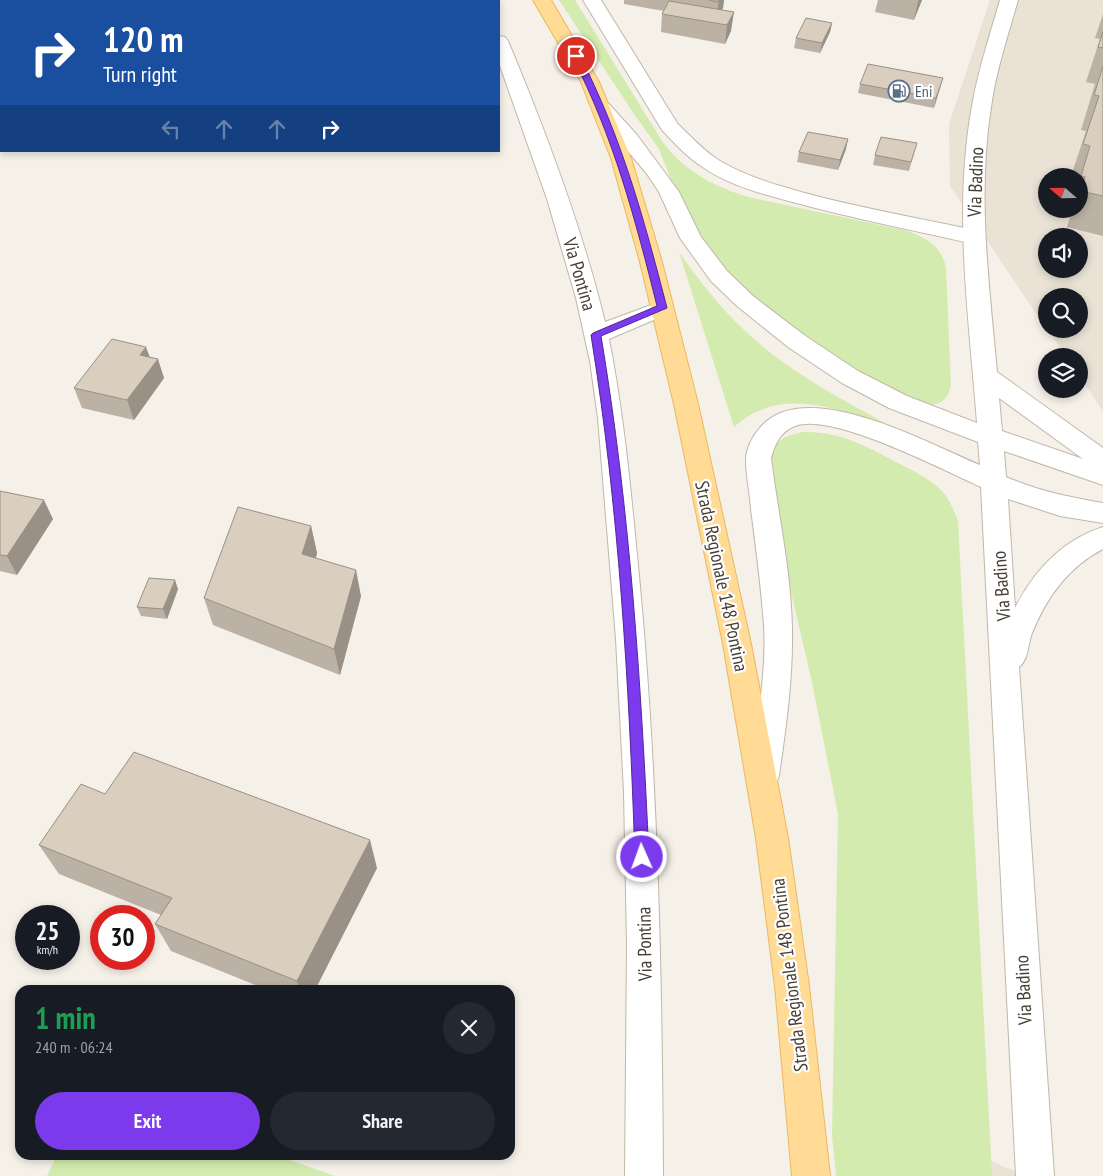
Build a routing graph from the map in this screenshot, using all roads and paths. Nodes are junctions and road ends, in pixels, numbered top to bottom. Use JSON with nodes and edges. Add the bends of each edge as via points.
{"nodes":[{"id":1,"x":542,"y":0,"type":"edge"},
{"id":2,"x":592,"y":0,"type":"edge"},
{"id":3,"x":1009,"y":0,"type":"edge"},
{"id":4,"x":500,"y":44,"type":"edge"},
{"id":5,"x":602,"y":108,"type":"junction"},
{"id":6,"x":974,"y":237,"type":"junction"},
{"id":7,"x":662,"y":308,"type":"junction"},
{"id":8,"x":596,"y":335,"type":"junction"},
{"id":9,"x":985,"y":375,"type":"junction"},
{"id":10,"x":990,"y":437,"type":"junction"},
{"id":11,"x":1103,"y":461,"type":"edge"},
{"id":12,"x":1103,"y":476,"type":"edge"},
{"id":13,"x":994,"y":484,"type":"junction"},
{"id":14,"x":1103,"y":513,"type":"edge"},
{"id":15,"x":1103,"y":537,"type":"edge"},
{"id":16,"x":1006,"y":679,"type":"junction"},
{"id":17,"x":762,"y":784,"type":"junction"},
{"id":18,"x":644,"y":1176,"type":"edge"},
{"id":19,"x":811,"y":1176,"type":"edge"},
{"id":20,"x":1035,"y":1176,"type":"edge"}],
"edges":[{"from":1,"to":5,"type":"main road","name":"Strada Regionale 148 Pontina","via":[[583,68]]},
{"from":2,"to":6,"type":"street","via":[[669,126],[711,164],[737,178],[774,191]]},
{"from":3,"to":6,"type":"street","name":"Via Badino","via":[[981,107],[975,166]]},
{"from":4,"to":8,"type":"street","name":"Via Pontina","via":[[544,159],[580,272]]},
{"from":5,"to":7,"type":"main road","name":"Strada Regionale 148 Pontina","via":[[627,176]]},
{"from":5,"to":10,"type":"street","via":[[655,171],[704,258],[745,301],[850,377],[921,412]]},
{"from":6,"to":9,"type":"street","name":"Via Badino"},
{"from":7,"to":8,"type":"street"},
{"from":7,"to":17,"type":"main road","name":"Strada Regionale 148 Pontina","via":[[722,572]]},
{"from":8,"to":18,"type":"street","name":"Via Pontina","via":[[613,447],[637,742],[644,958]]},
{"from":9,"to":10,"type":"street","name":"Via Badino"},
{"from":9,"to":11,"type":"street"},
{"from":10,"to":12,"type":"street"},
{"from":10,"to":13,"type":"street","name":"Via Badino"},
{"from":13,"to":14,"type":"street","via":[[1043,502]]},
{"from":13,"to":16,"type":"street","name":"Via Badino"},
{"from":13,"to":17,"type":"street","via":[[867,427],[831,417],[810,415],[792,418],[776,424],[766,434],[760,448],[758,467],[774,581],[778,650],[775,698]]},
{"from":15,"to":16,"type":"street","via":[[1066,560],[1040,589],[1023,619]]},
{"from":16,"to":20,"type":"street","name":"Via Badino"},
{"from":17,"to":19,"type":"main road","name":"Strada Regionale 148 Pontina","via":[[785,925]]}]}
